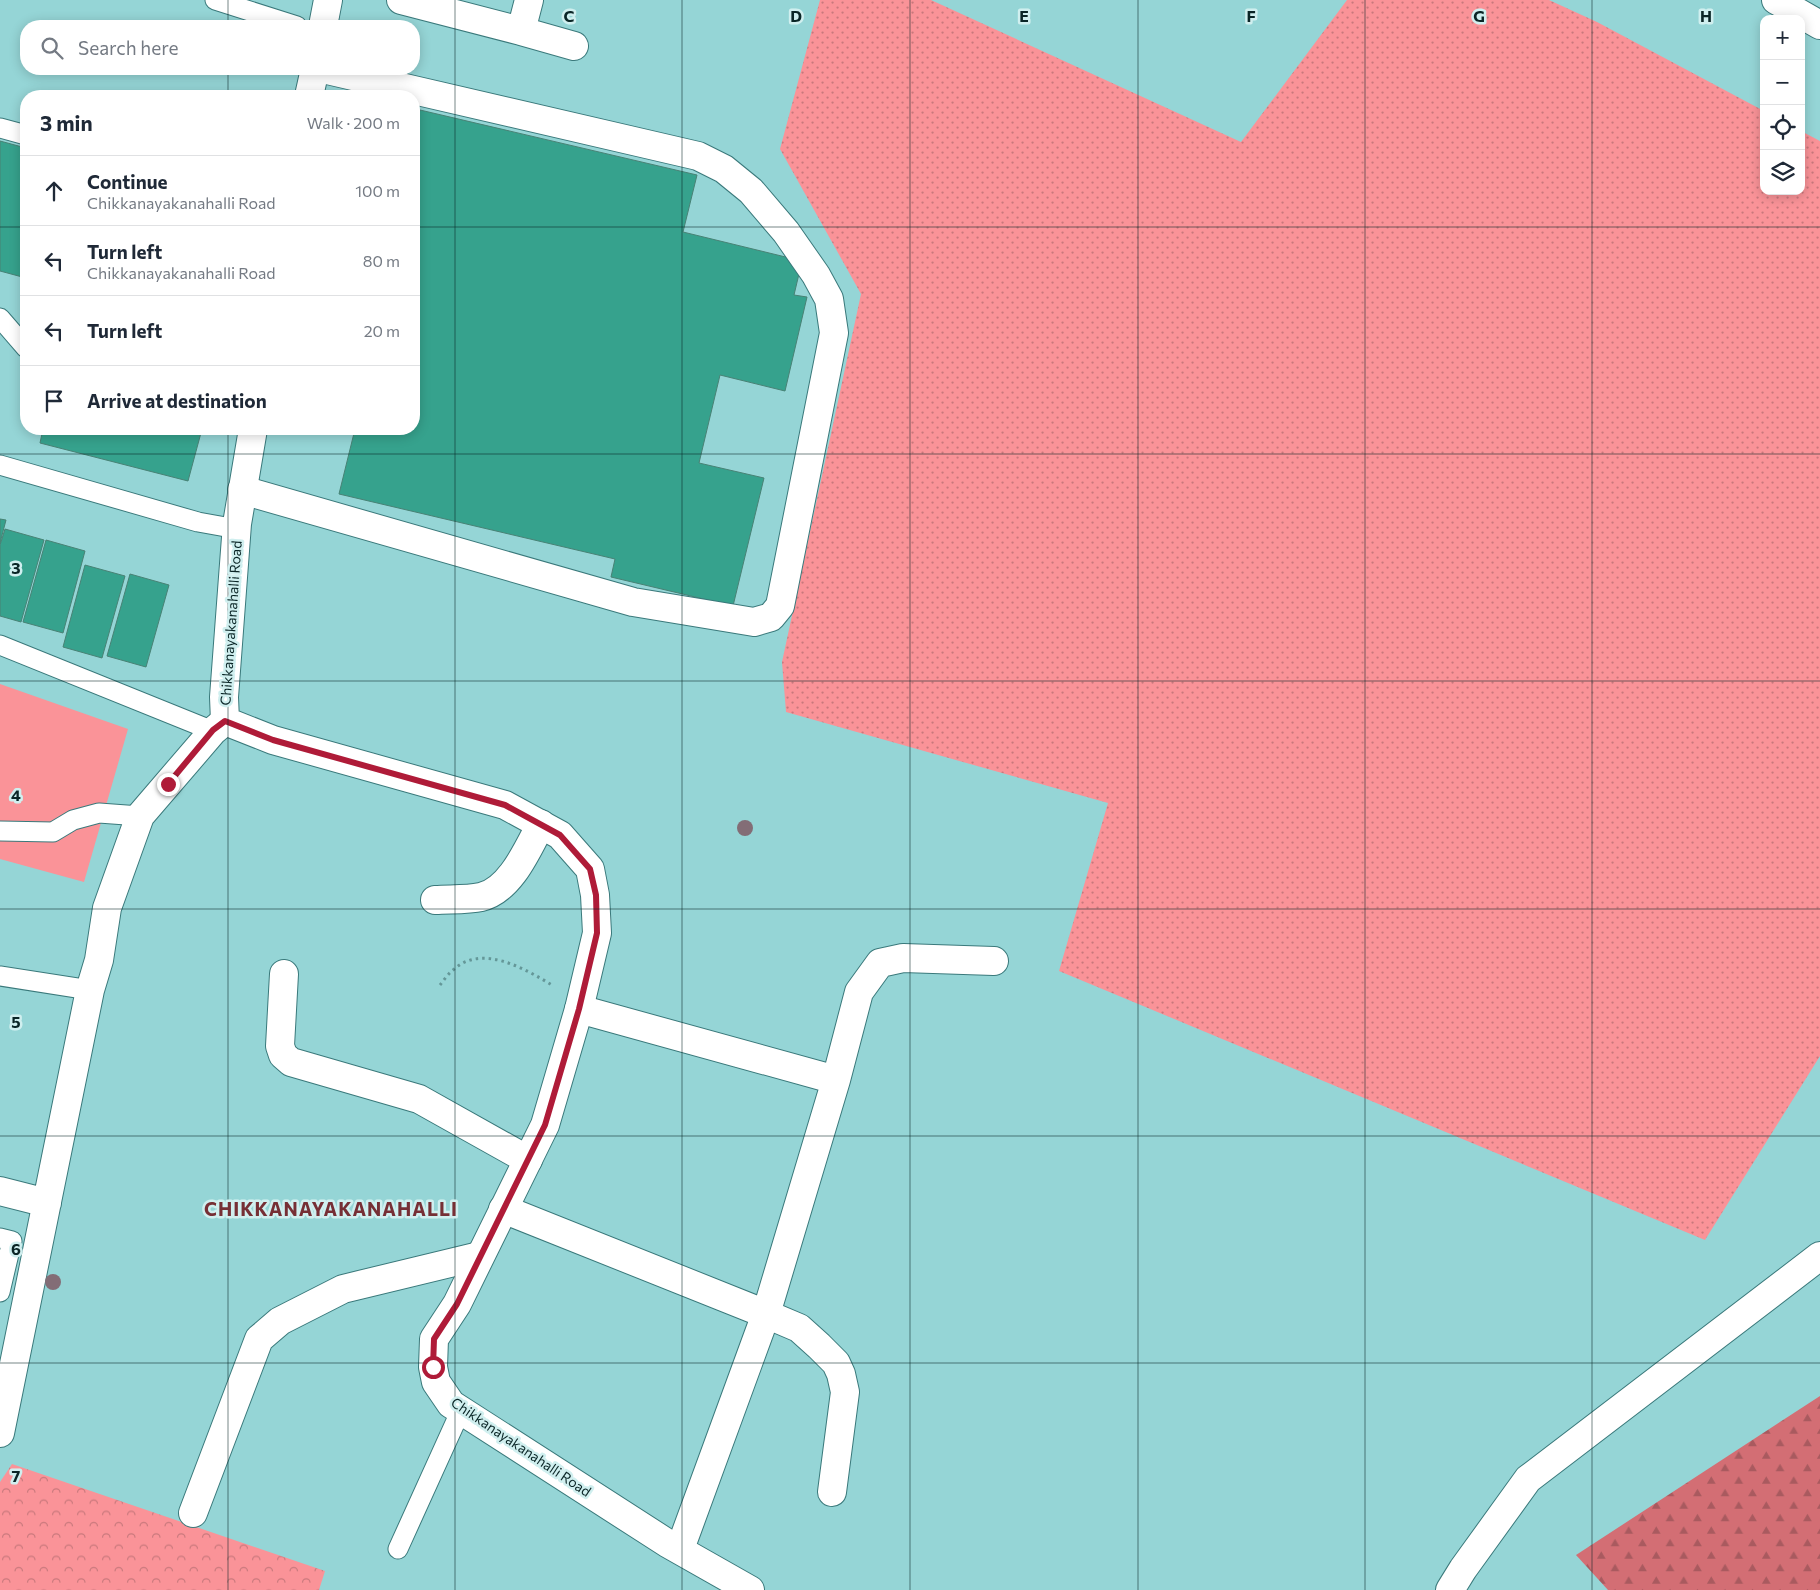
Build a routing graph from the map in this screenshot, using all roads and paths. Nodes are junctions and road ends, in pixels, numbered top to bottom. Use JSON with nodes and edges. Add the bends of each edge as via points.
{"nodes":[{"id":1,"x":215,"y":0,"type":"edge"},
{"id":2,"x":328,"y":0,"type":"edge"},
{"id":3,"x":401,"y":0,"type":"edge"},
{"id":4,"x":529,"y":0,"type":"edge"},
{"id":5,"x":1776,"y":0,"type":"edge"},
{"id":6,"x":277,"y":20,"type":"edge"},
{"id":7,"x":324,"y":20,"type":"edge"},
{"id":8,"x":1820,"y":25,"type":"edge"},
{"id":9,"x":522,"y":31,"type":"junction"},
{"id":10,"x":574,"y":46,"type":"dead end"},
{"id":11,"x":314,"y":75,"type":"edge"},
{"id":12,"x":349,"y":75,"type":"edge"},
{"id":13,"x":310,"y":90,"type":"edge"},
{"id":14,"x":414,"y":90,"type":"edge"},
{"id":15,"x":420,"y":92,"type":"edge"},
{"id":16,"x":0,"y":128,"type":"edge"},
{"id":17,"x":20,"y":133,"type":"edge"},
{"id":18,"x":0,"y":318,"type":"edge"},
{"id":19,"x":20,"y":341,"type":"edge"},
{"id":20,"x":252,"y":435,"type":"edge"},
{"id":21,"x":0,"y":465,"type":"edge"},
{"id":22,"x":242,"y":490,"type":"junction"},
{"id":23,"x":237,"y":529,"type":"junction"},
{"id":24,"x":0,"y":645,"type":"edge"},
{"id":25,"x":219,"y":726,"type":"junction"},
{"id":26,"x":140,"y":816,"type":"junction"},
{"id":27,"x":541,"y":824,"type":"junction"},
{"id":28,"x":0,"y":831,"type":"edge"},
{"id":29,"x":435,"y":900,"type":"dead end"},
{"id":30,"x":994,"y":961,"type":"dead end"},
{"id":31,"x":284,"y":974,"type":"dead end"},
{"id":32,"x":0,"y":976,"type":"edge"},
{"id":33,"x":440,"y":984,"type":"dead end"},
{"id":34,"x":90,"y":990,"type":"junction"},
{"id":35,"x":580,"y":1004,"type":"junction"},
{"id":36,"x":836,"y":1080,"type":"junction"},
{"id":37,"x":528,"y":1160,"type":"junction"},
{"id":38,"x":0,"y":1191,"type":"edge"},
{"id":39,"x":47,"y":1203,"type":"junction"},
{"id":40,"x":503,"y":1208,"type":"junction"},
{"id":41,"x":0,"y":1238,"type":"edge"},
{"id":42,"x":479,"y":1256,"type":"junction"},
{"id":43,"x":1820,"y":1256,"type":"edge"},
{"id":44,"x":0,"y":1292,"type":"edge"},
{"id":45,"x":766,"y":1314,"type":"junction"},
{"id":46,"x":8,"y":1353,"type":"edge"},
{"id":47,"x":461,"y":1410,"type":"junction"},
{"id":48,"x":0,"y":1433,"type":"edge"},
{"id":49,"x":832,"y":1492,"type":"dead end"},
{"id":50,"x":193,"y":1513,"type":"dead end"},
{"id":51,"x":398,"y":1549,"type":"dead end"},
{"id":52,"x":680,"y":1550,"type":"junction"},
{"id":53,"x":750,"y":1590,"type":"edge"},
{"id":54,"x":1450,"y":1590,"type":"edge"}],
"edges":[{"from":1,"to":6,"type":"lane"},
{"from":2,"to":7,"type":"street"},
{"from":3,"to":9,"type":"street"},
{"from":4,"to":9,"type":"street"},
{"from":5,"to":8,"type":"street"},
{"from":9,"to":10,"type":"street"},
{"from":11,"to":13,"type":"street"},
{"from":12,"to":14,"type":"street"},
{"from":15,"to":22,"type":"street","via":[[698,156],[724,169],[751,191],[786,232],[829,299],[834,333],[780,606],[771,616],[754,622],[633,602]]},
{"from":16,"to":17,"type":"lane"},
{"from":18,"to":19,"type":"lane"},
{"from":20,"to":22,"type":"street","name":"Chikkanayakanahalli Road"},
{"from":21,"to":23,"type":"lane","via":[[198,522]]},
{"from":22,"to":23,"type":"street","name":"Chikkanayakanahalli Road"},
{"from":23,"to":25,"type":"street","name":"Chikkanayakanahalli Road"},
{"from":24,"to":25,"type":"lane"},
{"from":25,"to":26,"type":"street"},
{"from":25,"to":27,"type":"street","name":"Chikkanayakanahalli Road","via":[[505,805]]},
{"from":26,"to":28,"type":"lane","via":[[99,813],[74,820],[52,832]]},
{"from":26,"to":34,"type":"street","via":[[107,908],[99,960]]},
{"from":27,"to":29,"type":"street","via":[[516,869],[498,890],[482,897]]},
{"from":27,"to":35,"type":"street","name":"Chikkanayakanahalli Road","via":[[560,835],[590,869],[596,895],[597,933]]},
{"from":30,"to":36,"type":"street","via":[[903,958],[880,963],[859,992]]},
{"from":31,"to":37,"type":"street","via":[[280,1046],[283,1055],[291,1062],[419,1099]]},
{"from":32,"to":34,"type":"lane"},
{"from":33,"to":35,"type":"path","via":[[454,968],[470,960],[486,958],[532,974]]},
{"from":34,"to":39,"type":"street"},
{"from":35,"to":36,"type":"street"},
{"from":35,"to":37,"type":"street","name":"Chikkanayakanahalli Road","via":[[545,1125]]},
{"from":36,"to":45,"type":"street"},
{"from":37,"to":40,"type":"street","name":"Chikkanayakanahalli Road"},
{"from":38,"to":39,"type":"street"},
{"from":39,"to":46,"type":"street"},
{"from":40,"to":42,"type":"street","name":"Chikkanayakanahalli Road"},
{"from":40,"to":45,"type":"street"},
{"from":41,"to":44,"type":"lane","via":[[12,1241]]},
{"from":42,"to":47,"type":"street","name":"Chikkanayakanahalli Road","via":[[457,1304],[434,1339],[436,1382],[451,1404]]},
{"from":42,"to":50,"type":"street","via":[[343,1289],[280,1321],[259,1339]]},
{"from":43,"to":54,"type":"street","via":[[1528,1479]]},
{"from":45,"to":49,"type":"street","via":[[799,1328],[836,1364],[841,1374],[845,1392]]},
{"from":45,"to":52,"type":"street"},
{"from":46,"to":48,"type":"street"},
{"from":47,"to":51,"type":"lane"},
{"from":47,"to":52,"type":"street","name":"Chikkanayakanahalli Road"},
{"from":52,"to":53,"type":"street","name":"Chikkanayakanahalli Road"}]}
